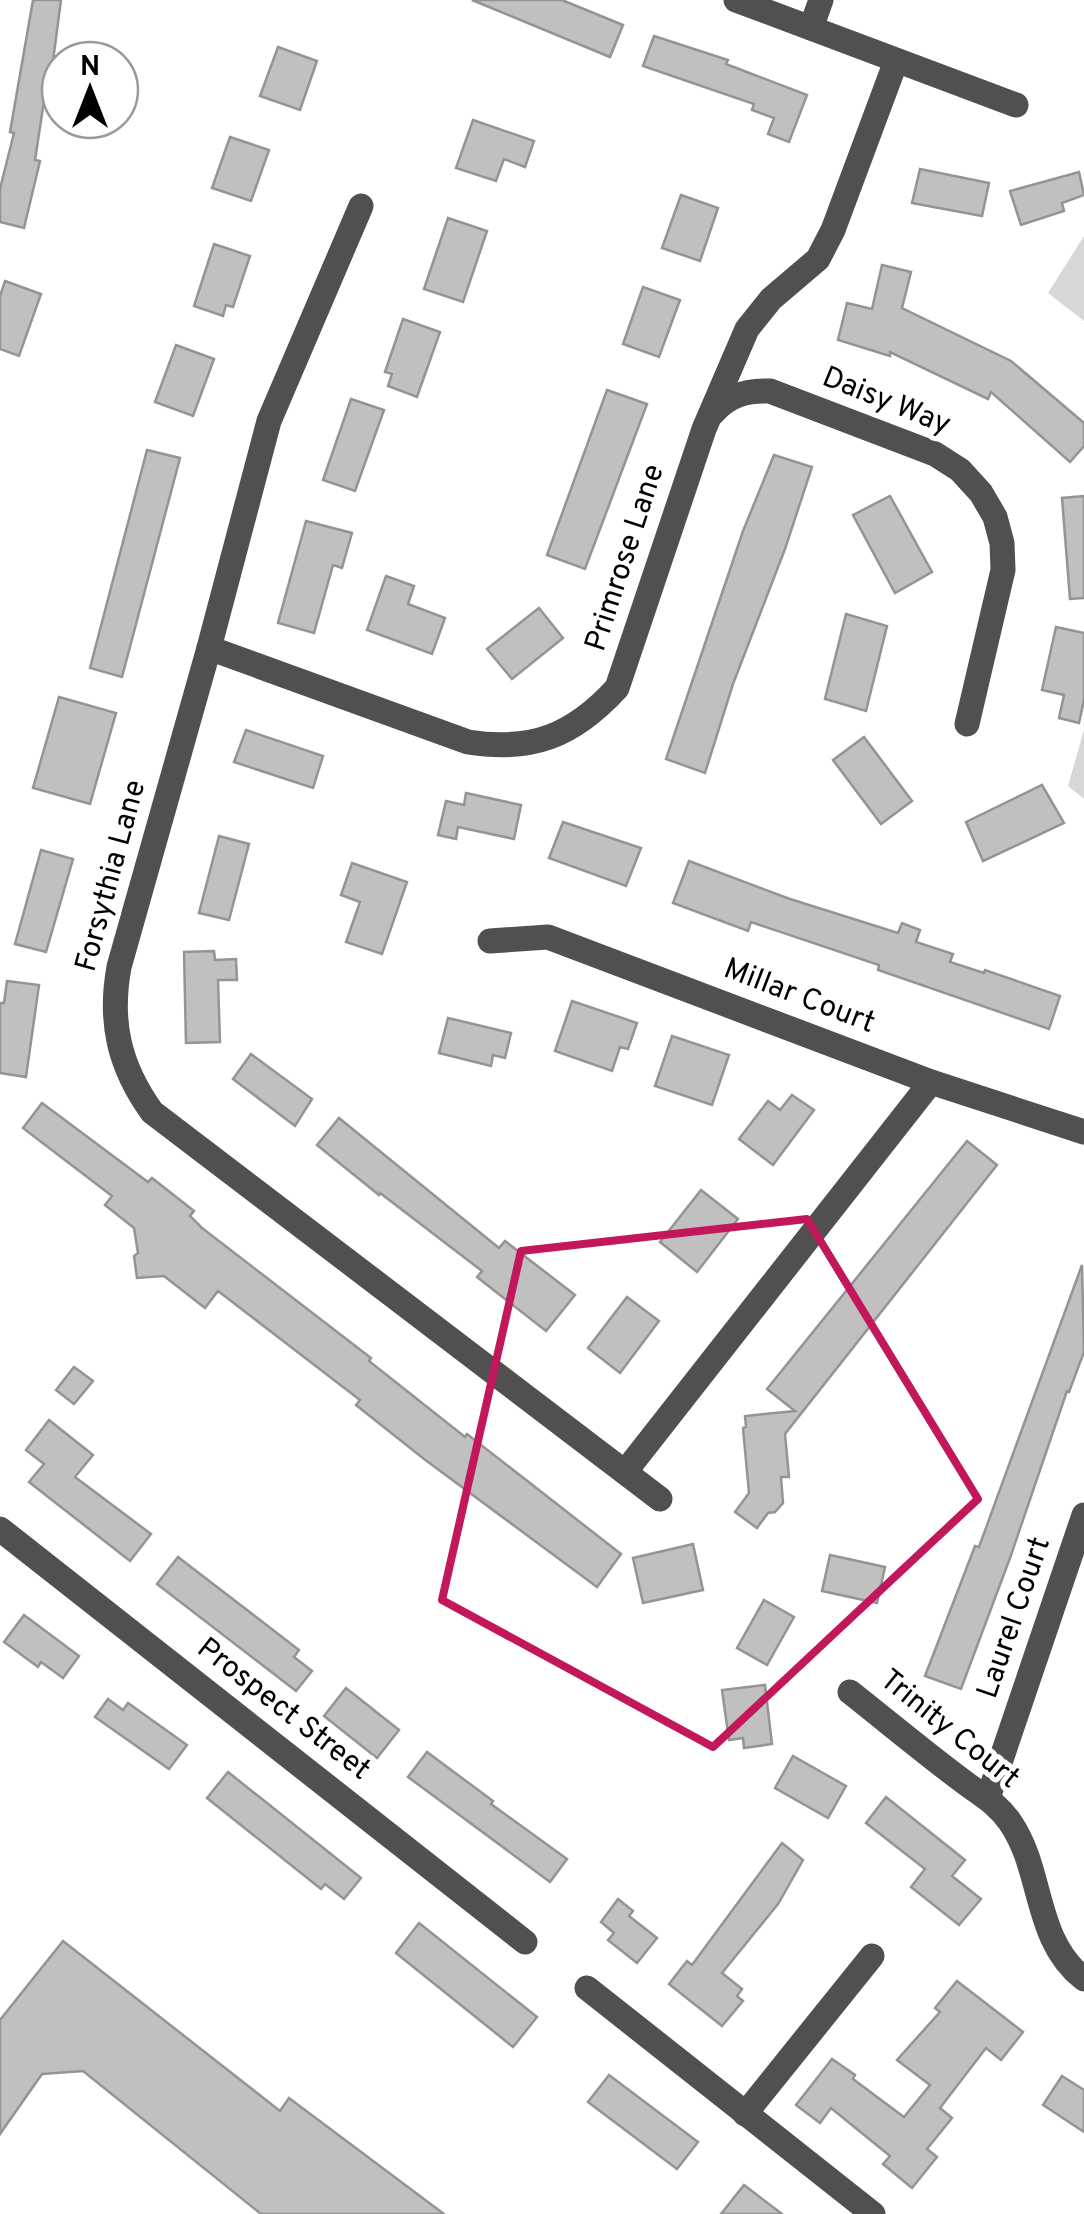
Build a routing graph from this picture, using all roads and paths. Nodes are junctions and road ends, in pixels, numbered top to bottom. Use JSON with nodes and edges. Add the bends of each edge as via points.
{"nodes":[{"id":1,"x":736,"y":0,"type":"edge"},
{"id":2,"x":821,"y":0,"type":"edge"},
{"id":3,"x":812,"y":28,"type":"junction"},
{"id":4,"x":896,"y":60,"type":"junction"},
{"id":5,"x":1016,"y":105,"type":"dead end"},
{"id":6,"x":361,"y":206,"type":"dead end"},
{"id":7,"x":707,"y":421,"type":"junction"},
{"id":8,"x":210,"y":648,"type":"junction"},
{"id":9,"x":967,"y":724,"type":"dead end"},
{"id":10,"x":490,"y":941,"type":"dead end"},
{"id":11,"x":930,"y":1082,"type":"junction"},
{"id":12,"x":1084,"y":1132,"type":"edge"},
{"id":13,"x":625,"y":1472,"type":"junction"},
{"id":14,"x":660,"y":1499,"type":"dead end"},
{"id":15,"x":1084,"y":1515,"type":"edge"},
{"id":16,"x":0,"y":1528,"type":"edge"},
{"id":17,"x":850,"y":1692,"type":"dead end"},
{"id":18,"x":988,"y":1798,"type":"junction"},
{"id":19,"x":525,"y":1942,"type":"dead end"},
{"id":20,"x":872,"y":1956,"type":"dead end"},
{"id":21,"x":1084,"y":1979,"type":"edge"},
{"id":22,"x":587,"y":1988,"type":"dead end"},
{"id":23,"x":745,"y":2114,"type":"junction"},
{"id":24,"x":873,"y":2214,"type":"edge"}],
"edges":[{"from":1,"to":3,"type":"street"},
{"from":2,"to":3,"type":"street"},
{"from":3,"to":4,"type":"street"},
{"from":4,"to":5,"type":"street"},
{"from":4,"to":7,"type":"street","name":"Primrose Lane","via":[[818,260],[770,298],[747,329]]},
{"from":6,"to":8,"type":"street","name":"Forsythia Lane","via":[[269,421]]},
{"from":7,"to":8,"type":"street","name":"Primrose Lane","via":[[617,688],[586,718],[551,738],[495,746],[468,742]]},
{"from":7,"to":9,"type":"street","name":"Daisy Way","via":[[735,395],[770,391],[935,454],[982,493],[1002,543],[1003,570]]},
{"from":8,"to":13,"type":"street","name":"Forsythia Lane","via":[[119,967],[114,1024],[134,1087],[152,1112]]},
{"from":10,"to":11,"type":"street","name":"Millar Court","via":[[548,938]]},
{"from":11,"to":12,"type":"street","name":"Millar Court"},
{"from":11,"to":13,"type":"street"},
{"from":13,"to":14,"type":"street","name":"Forsythia Lane"},
{"from":15,"to":18,"type":"street","name":"Laurel Court"},
{"from":16,"to":19,"type":"street","name":"Prospect Street"},
{"from":17,"to":18,"type":"street","name":"Trinity Court"},
{"from":18,"to":21,"type":"street","name":"Trinity Court","via":[[1022,1843],[1058,1951]]},
{"from":20,"to":23,"type":"street"},
{"from":22,"to":23,"type":"street"},
{"from":23,"to":24,"type":"street"}]}
